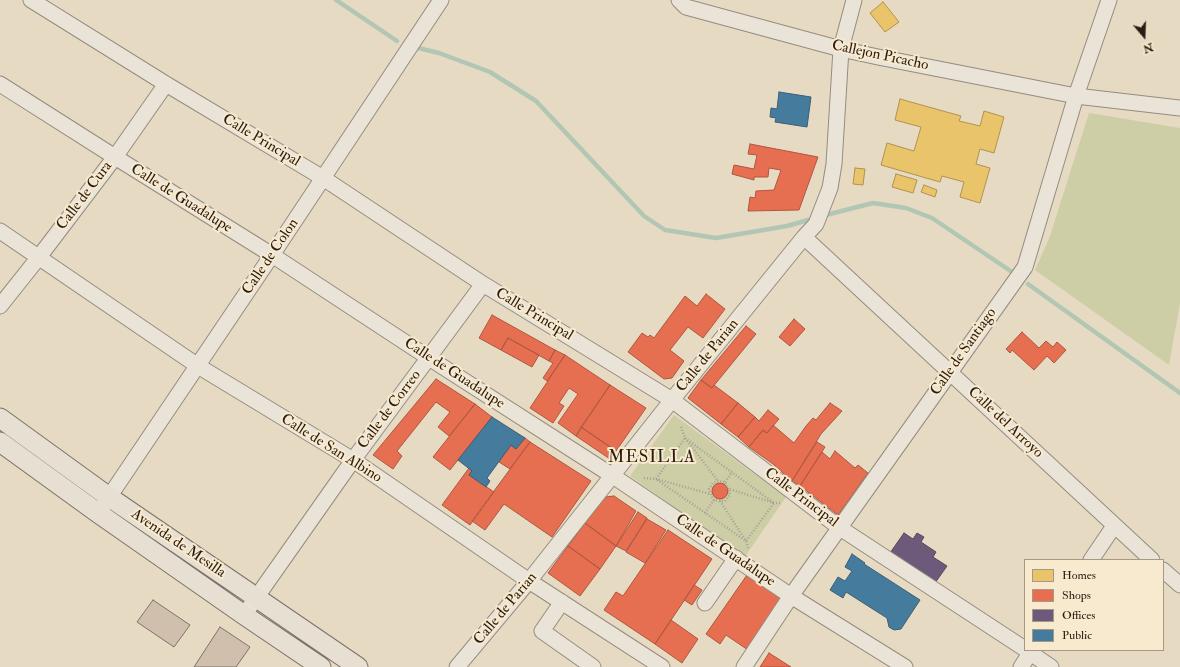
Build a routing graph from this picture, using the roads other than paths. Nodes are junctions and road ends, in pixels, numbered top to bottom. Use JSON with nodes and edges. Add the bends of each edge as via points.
{"nodes":[{"id":1,"x":30,"y":0,"type":"edge"},
{"id":2,"x":441,"y":0,"type":"edge"},
{"id":3,"x":854,"y":0,"type":"edge"},
{"id":4,"x":1110,"y":0,"type":"edge"},
{"id":5,"x":683,"y":4,"type":"edge"},
{"id":6,"x":841,"y":48,"type":"junction"},
{"id":7,"x":0,"y":84,"type":"edge"},
{"id":8,"x":166,"y":84,"type":"junction"},
{"id":9,"x":1076,"y":96,"type":"junction"},
{"id":10,"x":1180,"y":108,"type":"edge"},
{"id":11,"x":115,"y":157,"type":"junction"},
{"id":12,"x":323,"y":178,"type":"junction"},
{"id":13,"x":0,"y":231,"type":"edge"},
{"id":14,"x":804,"y":237,"type":"junction"},
{"id":15,"x":272,"y":255,"type":"junction"},
{"id":16,"x":39,"y":257,"type":"junction"},
{"id":17,"x":483,"y":284,"type":"junction"},
{"id":18,"x":0,"y":306,"type":"edge"},
{"id":19,"x":429,"y":358,"type":"junction"},
{"id":20,"x":198,"y":366,"type":"junction"},
{"id":21,"x":950,"y":372,"type":"junction"},
{"id":22,"x":672,"y":400,"type":"junction"},
{"id":23,"x":0,"y":418,"type":"edge"},
{"id":24,"x":0,"y":442,"type":"edge"},
{"id":25,"x":353,"y":460,"type":"junction"},
{"id":26,"x":613,"y":476,"type":"junction"},
{"id":27,"x":109,"y":497,"type":"junction"},
{"id":28,"x":98,"y":513,"type":"junction"},
{"id":29,"x":1114,"y":526,"type":"junction"},
{"id":30,"x":840,"y":528,"type":"junction"},
{"id":31,"x":736,"y":558,"type":"junction"},
{"id":32,"x":1092,"y":559,"type":"edge"},
{"id":33,"x":1151,"y":559,"type":"edge"},
{"id":34,"x":1164,"y":571,"type":"edge"},
{"id":35,"x":529,"y":581,"type":"junction"},
{"id":36,"x":1180,"y":585,"type":"edge"},
{"id":37,"x":791,"y":596,"type":"junction"},
{"id":38,"x":256,"y":598,"type":"junction"},
{"id":39,"x":562,"y":602,"type":"junction"},
{"id":40,"x":705,"y":603,"type":"dead end"},
{"id":41,"x":244,"y":615,"type":"junction"},
{"id":42,"x":1024,"y":647,"type":"edge"},
{"id":43,"x":1028,"y":651,"type":"edge"},
{"id":44,"x":1029,"y":651,"type":"edge"},
{"id":45,"x":321,"y":667,"type":"edge"},
{"id":46,"x":358,"y":667,"type":"edge"},
{"id":47,"x":457,"y":667,"type":"edge"},
{"id":48,"x":593,"y":667,"type":"edge"},
{"id":49,"x":662,"y":667,"type":"edge"},
{"id":50,"x":744,"y":667,"type":"edge"},
{"id":51,"x":905,"y":667,"type":"edge"},
{"id":52,"x":1021,"y":667,"type":"edge"},
{"id":53,"x":1051,"y":667,"type":"edge"}],
"edges":[{"from":1,"to":8,"type":"street","name":"Calle Principal"},
{"from":2,"to":12,"type":"street","name":"Calle de Colon"},
{"from":3,"to":6,"type":"street","name":"Calle de Parian"},
{"from":4,"to":9,"type":"street","name":"Calle de Santiago"},
{"from":5,"to":6,"type":"street","name":"Callejon Picacho"},
{"from":6,"to":9,"type":"street","name":"Callejon Picacho"},
{"from":6,"to":14,"type":"street","name":"Calle de Parian","via":[[834,164],[830,188],[816,224]]},
{"from":7,"to":11,"type":"street","name":"Calle de Guadalupe"},
{"from":8,"to":11,"type":"street","name":"Calle de Cura"},
{"from":8,"to":12,"type":"street","name":"Calle Principal"},
{"from":9,"to":10,"type":"street","name":"Callejon Picacho"},
{"from":9,"to":21,"type":"street","name":"Calle de Santiago","via":[[1025,267]]},
{"from":11,"to":15,"type":"street","name":"Calle de Guadalupe"},
{"from":11,"to":16,"type":"street","name":"Calle de Cura"},
{"from":12,"to":15,"type":"street","name":"Calle de Colon"},
{"from":12,"to":17,"type":"street","name":"Calle Principal"},
{"from":13,"to":16,"type":"street","name":"Calle de San Albino"},
{"from":14,"to":21,"type":"street","name":"Calle del Arroyo"},
{"from":14,"to":22,"type":"street","name":"Calle de Parian"},
{"from":15,"to":19,"type":"street","name":"Calle de Guadalupe"},
{"from":15,"to":20,"type":"street","name":"Calle de Colon"},
{"from":16,"to":18,"type":"street","name":"Calle de Cura"},
{"from":16,"to":20,"type":"street","name":"Calle de San Albino"},
{"from":17,"to":19,"type":"street","name":"Calle de Correo"},
{"from":17,"to":22,"type":"street","name":"Calle Principal"},
{"from":19,"to":25,"type":"street","name":"Calle de Correo"},
{"from":19,"to":26,"type":"street","name":"Calle de Guadalupe"},
{"from":20,"to":25,"type":"street","name":"Calle de San Albino"},
{"from":20,"to":27,"type":"street","name":"Calle de Colon"},
{"from":21,"to":29,"type":"street","name":"Calle del Arroyo"},
{"from":21,"to":30,"type":"street","name":"Calle de Santiago"},
{"from":22,"to":26,"type":"street","name":"Calle de Parian"},
{"from":22,"to":30,"type":"street","name":"Calle Principal"},
{"from":23,"to":27,"type":"main road","name":"Avenida de Mesilla"},
{"from":24,"to":28,"type":"main road","name":"Avenida de Mesilla"},
{"from":25,"to":35,"type":"street","name":"Calle de San Albino"},
{"from":25,"to":38,"type":"street","name":"Calle de Correo"},
{"from":26,"to":31,"type":"street","name":"Calle de Guadalupe"},
{"from":26,"to":35,"type":"street","name":"Calle de Parian"},
{"from":27,"to":28,"type":"street","name":"Calle de Colon"},
{"from":27,"to":38,"type":"main road","name":"Avenida de Mesilla"},
{"from":28,"to":41,"type":"main road","name":"Avenida de Mesilla"},
{"from":29,"to":32,"type":"street"},
{"from":29,"to":33,"type":"street","name":"Calle del Arroyo"},
{"from":30,"to":37,"type":"street","name":"Calle de Santiago"},
{"from":30,"to":42,"type":"street","name":"Calle Principal"},
{"from":31,"to":37,"type":"street","name":"Calle de Guadalupe"},
{"from":31,"to":40,"type":"street"},
{"from":34,"to":36,"type":"street"},
{"from":35,"to":39,"type":"street","name":"Calle de San Albino"},
{"from":35,"to":47,"type":"street","name":"Calle de Parian"},
{"from":37,"to":50,"type":"street","name":"Calle de Santiago"},
{"from":37,"to":51,"type":"street","name":"Calle de Guadalupe"},
{"from":38,"to":41,"type":"street","name":"Calle de Correo"},
{"from":38,"to":46,"type":"main road","name":"Avenida de Mesilla"},
{"from":39,"to":48,"type":"street","via":[[542,631]]},
{"from":39,"to":49,"type":"street","name":"Calle de San Albino"},
{"from":41,"to":45,"type":"main road","name":"Avenida de Mesilla"},
{"from":43,"to":52,"type":"street"},
{"from":44,"to":53,"type":"street","name":"Calle Principal"}]}
